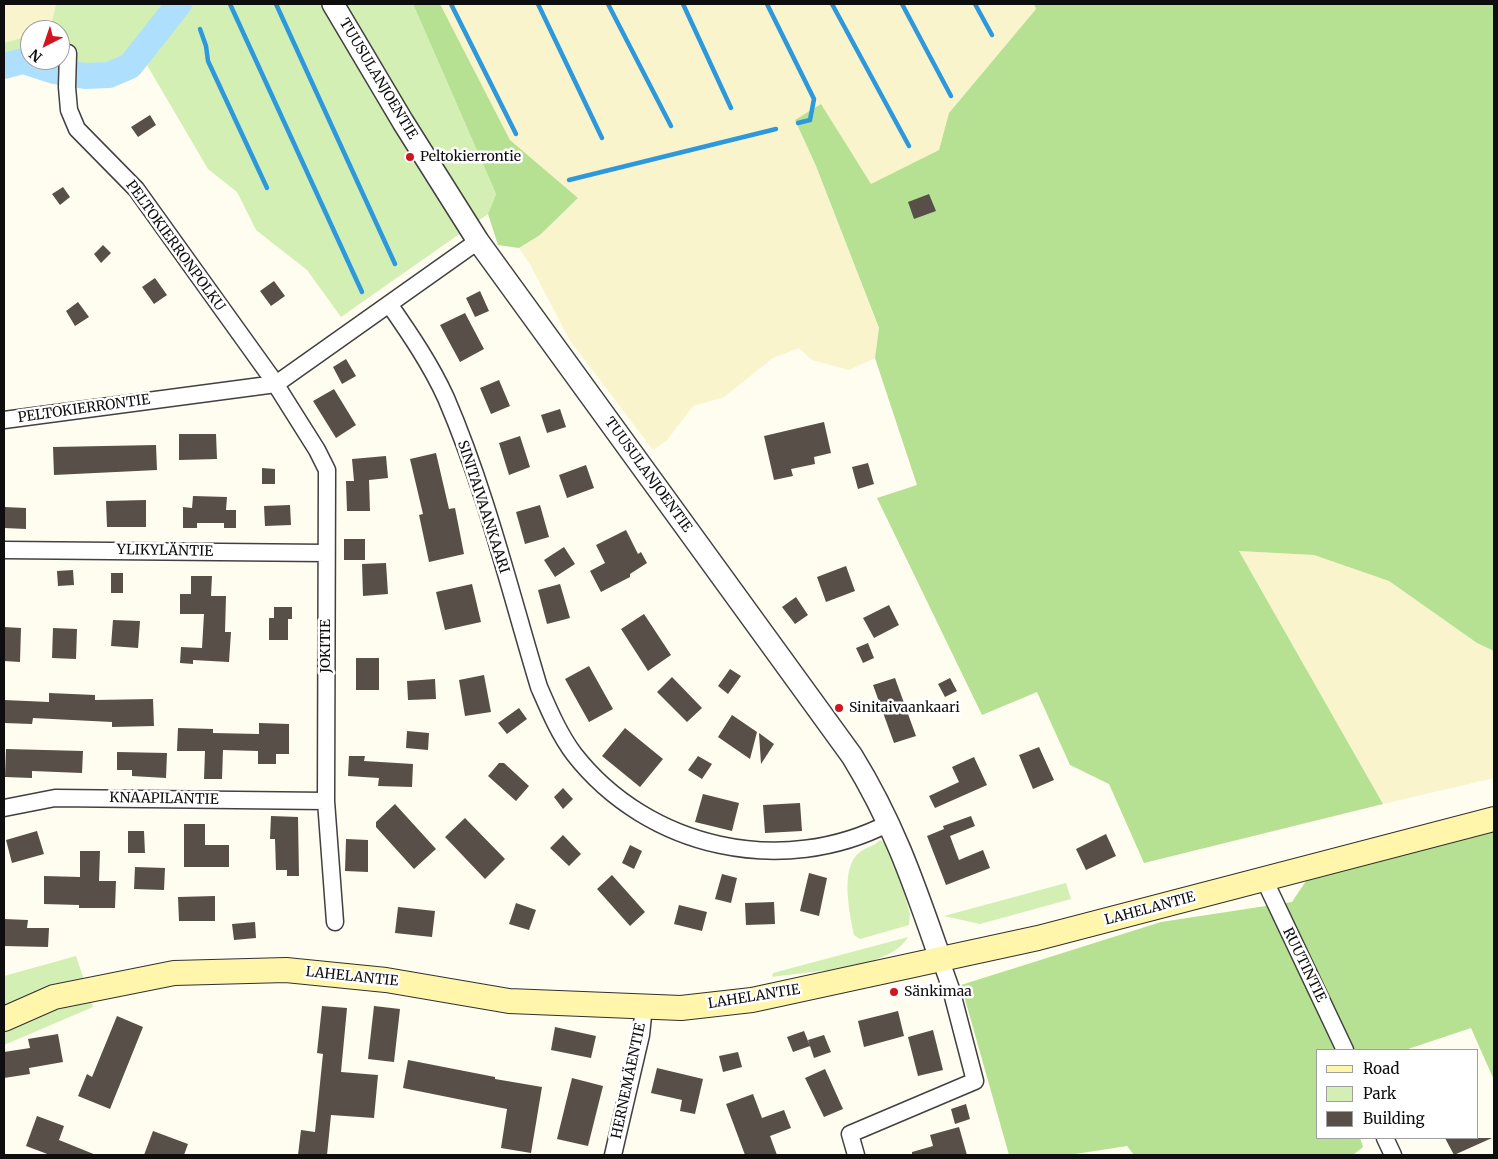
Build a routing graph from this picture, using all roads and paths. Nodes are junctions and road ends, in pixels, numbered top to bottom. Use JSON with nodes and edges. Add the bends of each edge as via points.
{"nodes":[{"id":1,"x":333,"y":4,"type":"edge"},
{"id":2,"x":67,"y":70,"type":"edge"},
{"id":3,"x":478,"y":241,"type":"junction"},
{"id":4,"x":389,"y":304,"type":"junction"},
{"id":5,"x":276,"y":384,"type":"junction"},
{"id":6,"x":4,"y":420,"type":"edge"},
{"id":7,"x":4,"y":550,"type":"edge"},
{"id":8,"x":326,"y":553,"type":"junction"},
{"id":9,"x":326,"y":801,"type":"junction"},
{"id":10,"x":4,"y":808,"type":"edge"},
{"id":11,"x":1494,"y":819,"type":"edge"},
{"id":12,"x":889,"y":823,"type":"junction"},
{"id":13,"x":1264,"y":879,"type":"junction"},
{"id":14,"x":335,"y":922,"type":"dead end"},
{"id":15,"x":940,"y":958,"type":"junction"},
{"id":16,"x":644,"y":1006,"type":"junction"},
{"id":17,"x":4,"y":1019,"type":"edge"},
{"id":18,"x":1345,"y":1049,"type":"edge"},
{"id":19,"x":1385,"y":1139,"type":"edge"},
{"id":20,"x":613,"y":1155,"type":"edge"},
{"id":21,"x":856,"y":1155,"type":"edge"},
{"id":22,"x":1393,"y":1155,"type":"edge"}],
"edges":[{"from":1,"to":3,"type":"street","name":"TUUSULANJOENTIE"},
{"from":2,"to":5,"type":"street","name":"PELTOKIERRONPOLKU","via":[[69,110],[77,129],[136,189]]},
{"from":3,"to":4,"type":"street","name":"PELTOKIERRONTIE"},
{"from":3,"to":12,"type":"street","name":"TUUSULANJOENTIE","via":[[852,756]]},
{"from":4,"to":5,"type":"street","name":"PELTOKIERRONTIE"},
{"from":4,"to":12,"type":"street","name":"SINITAIVAANKAARI","via":[[415,341],[445,397],[469,457],[539,687],[553,720],[574,754],[601,783],[640,813],[669,829],[711,843],[757,852],[824,847],[870,833]]},
{"from":5,"to":6,"type":"street","name":"PELTOKIERRONTIE"},
{"from":5,"to":8,"type":"street","name":"JOKITIE","via":[[327,470]]},
{"from":7,"to":8,"type":"street","name":"YLIKYLÄNTIE"},
{"from":8,"to":9,"type":"street","name":"JOKITIE"},
{"from":9,"to":10,"type":"street","name":"KNAAPILANTIE","via":[[55,798]]},
{"from":9,"to":14,"type":"street","name":"JOKITIE"},
{"from":11,"to":13,"type":"main road","name":"LAHELANTIE"},
{"from":12,"to":15,"type":"street","name":"TUUSULANJOENTIE"},
{"from":13,"to":15,"type":"main road","name":"LAHELANTIE","via":[[1038,938]]},
{"from":13,"to":18,"type":"street","name":"RUUTINTIE"},
{"from":15,"to":16,"type":"main road","name":"LAHELANTIE","via":[[752,1000],[681,1008]]},
{"from":15,"to":21,"type":"street","via":[[975,1081],[850,1134]]},
{"from":16,"to":17,"type":"main road","name":"LAHELANTIE","via":[[509,1001],[386,980],[286,970],[174,973],[120,982],[54,997]]},
{"from":16,"to":20,"type":"street","name":"HERNEMÄENTIE","via":[[641,1035]]},
{"from":19,"to":22,"type":"street"}]}
